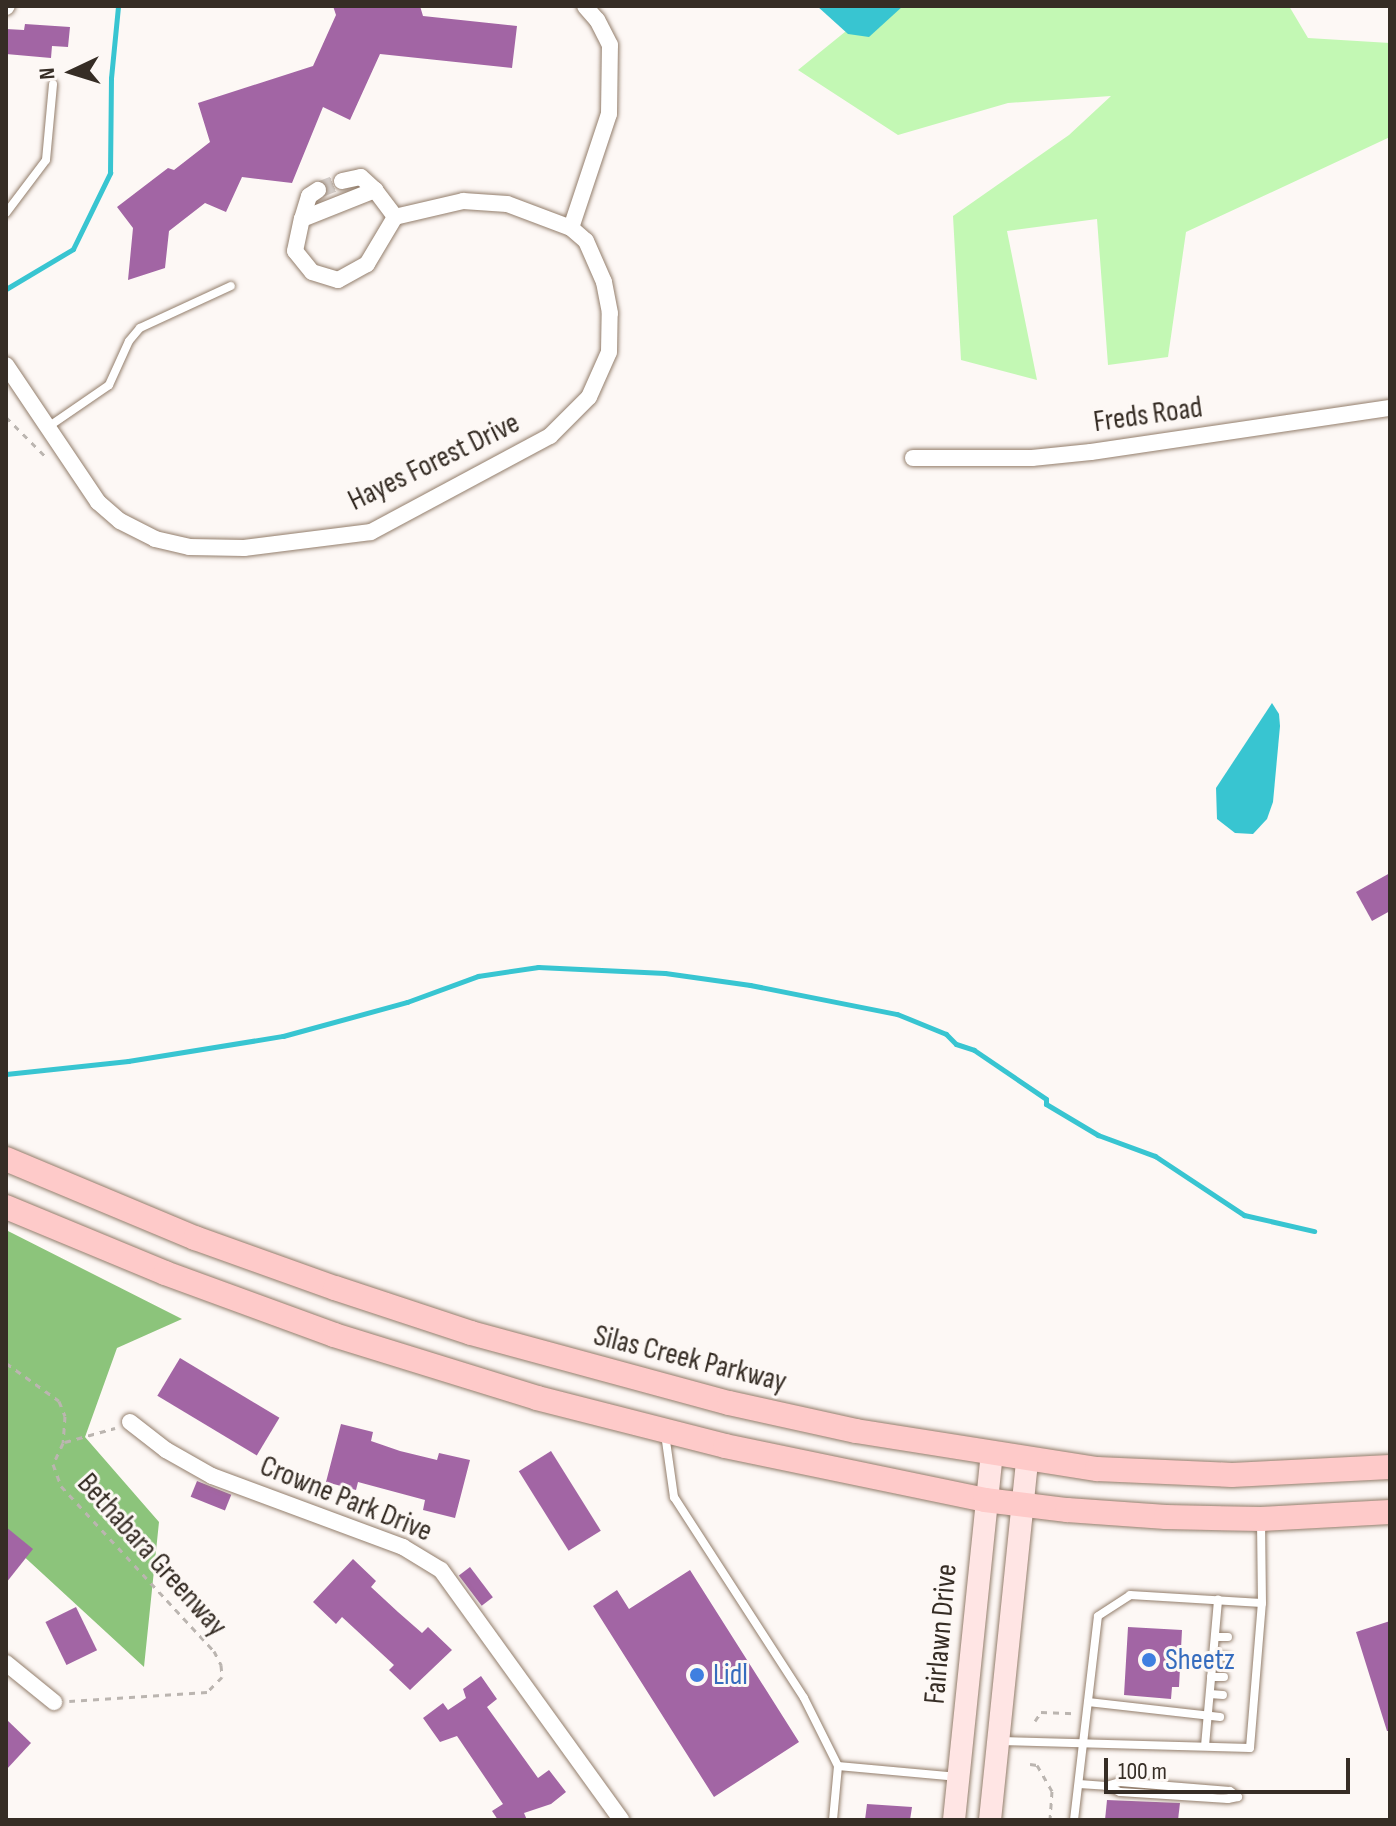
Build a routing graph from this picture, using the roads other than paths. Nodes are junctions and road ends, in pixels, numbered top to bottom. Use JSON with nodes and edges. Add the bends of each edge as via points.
{"nodes":[{"id":1,"x":585,"y":6,"type":"edge"},
{"id":2,"x":53,"y":84,"type":"dead end"},
{"id":3,"x":342,"y":181,"type":"tunnel mouth"},
{"id":4,"x":318,"y":190,"type":"tunnel mouth"},
{"id":5,"x":375,"y":190,"type":"junction"},
{"id":6,"x":6,"y":213,"type":"edge"},
{"id":7,"x":395,"y":217,"type":"junction"},
{"id":8,"x":302,"y":219,"type":"junction"},
{"id":9,"x":571,"y":228,"type":"junction"},
{"id":10,"x":231,"y":286,"type":"dead end"},
{"id":11,"x":6,"y":365,"type":"edge"},
{"id":12,"x":1390,"y":408,"type":"edge"},
{"id":13,"x":47,"y":427,"type":"junction"},
{"id":14,"x":913,"y":458,"type":"dead end"},
{"id":15,"x":6,"y":1159,"type":"edge"},
{"id":16,"x":6,"y":1207,"type":"edge"},
{"id":17,"x":181,"y":1232,"type":"junction"},
{"id":18,"x":165,"y":1273,"type":"junction"},
{"id":19,"x":130,"y":1422,"type":"road end"},
{"id":20,"x":665,"y":1431,"type":"junction"},
{"id":21,"x":992,"y":1455,"type":"junction"},
{"id":22,"x":1027,"y":1461,"type":"junction"},
{"id":23,"x":1390,"y":1467,"type":"edge"},
{"id":24,"x":985,"y":1500,"type":"junction"},
{"id":25,"x":1022,"y":1505,"type":"junction"},
{"id":26,"x":1390,"y":1512,"type":"edge"},
{"id":27,"x":1261,"y":1519,"type":"junction"},
{"id":28,"x":1218,"y":1600,"type":"junction"},
{"id":29,"x":1262,"y":1603,"type":"junction"},
{"id":30,"x":1215,"y":1637,"type":"junction"},
{"id":31,"x":1228,"y":1637,"type":"dead end"},
{"id":32,"x":1213,"y":1656,"type":"junction"},
{"id":33,"x":1227,"y":1657,"type":"dead end"},
{"id":34,"x":6,"y":1663,"type":"edge"},
{"id":35,"x":1211,"y":1677,"type":"junction"},
{"id":36,"x":1224,"y":1677,"type":"dead end"},
{"id":37,"x":1210,"y":1694,"type":"junction"},
{"id":38,"x":1223,"y":1695,"type":"dead end"},
{"id":39,"x":54,"y":1702,"type":"road end"},
{"id":40,"x":1088,"y":1702,"type":"junction"},
{"id":41,"x":1208,"y":1716,"type":"junction"},
{"id":42,"x":1220,"y":1717,"type":"dead end"},
{"id":43,"x":998,"y":1741,"type":"junction"},
{"id":44,"x":1084,"y":1741,"type":"junction"},
{"id":45,"x":1205,"y":1746,"type":"junction"},
{"id":46,"x":838,"y":1766,"type":"junction"},
{"id":47,"x":958,"y":1777,"type":"junction"},
{"id":48,"x":1079,"y":1784,"type":"junction"},
{"id":49,"x":1238,"y":1797,"type":"dead end"},
{"id":50,"x":621,"y":1820,"type":"edge"},
{"id":51,"x":833,"y":1820,"type":"edge"},
{"id":52,"x":954,"y":1820,"type":"edge"},
{"id":53,"x":990,"y":1820,"type":"edge"},
{"id":54,"x":1074,"y":1820,"type":"edge"}],
"edges":[{"from":1,"to":9,"type":"street","via":[[610,45],[609,114]]},
{"from":2,"to":6,"type":"lane","via":[[46,160]]},
{"from":3,"to":5,"type":"street","via":[[361,177]]},
{"from":4,"to":8,"type":"street","via":[[309,196]]},
{"from":5,"to":7,"type":"street"},
{"from":5,"to":8,"type":"street"},
{"from":7,"to":8,"type":"street","via":[[367,264],[338,280],[312,272],[301,262],[295,251]]},
{"from":7,"to":9,"type":"street","via":[[463,201],[507,204]]},
{"from":9,"to":13,"type":"street","name":"Hayes Forest Drive","via":[[586,241],[604,282],[610,313],[609,352],[589,397],[550,436],[371,532],[244,548],[189,547],[155,539],[98,502]]},
{"from":10,"to":13,"type":"lane","via":[[140,328],[109,385]]},
{"from":11,"to":13,"type":"street","name":"Hayes Forest Drive"},
{"from":12,"to":14,"type":"street","name":"Freds Road","via":[[1091,452],[1032,458]]},
{"from":15,"to":17,"type":"main road","name":"Silas Creek Parkway"},
{"from":16,"to":18,"type":"main road"},
{"from":17,"to":18,"type":"main road"},
{"from":17,"to":21,"type":"main road","name":"Silas Creek Parkway","via":[[471,1333],[610,1372],[856,1431]]},
{"from":18,"to":20,"type":"main road","via":[[433,1368]]},
{"from":19,"to":50,"type":"street","name":"Crowne Park Drive","via":[[201,1471],[403,1547],[441,1570]]},
{"from":20,"to":24,"type":"main road"},
{"from":20,"to":46,"type":"lane","via":[[674,1497],[804,1698]]},
{"from":21,"to":22,"type":"main road","name":"Silas Creek Parkway"},
{"from":21,"to":24,"type":"main road","name":"Fairlawn Drive"},
{"from":22,"to":23,"type":"main road","name":"Silas Creek Parkway","via":[[1232,1475]]},
{"from":22,"to":25,"type":"main road"},
{"from":24,"to":25,"type":"main road"},
{"from":24,"to":47,"type":"main road","name":"Fairlawn Drive"},
{"from":25,"to":27,"type":"main road"},
{"from":25,"to":43,"type":"main road"},
{"from":26,"to":27,"type":"main road"},
{"from":27,"to":29,"type":"lane"},
{"from":28,"to":29,"type":"lane"},
{"from":28,"to":30,"type":"lane"},
{"from":28,"to":40,"type":"lane","via":[[1130,1595],[1098,1616]]},
{"from":29,"to":45,"type":"lane","via":[[1254,1639],[1250,1748]]},
{"from":30,"to":31,"type":"lane"},
{"from":30,"to":32,"type":"lane"},
{"from":32,"to":33,"type":"lane"},
{"from":32,"to":35,"type":"lane"},
{"from":34,"to":39,"type":"street"},
{"from":35,"to":36,"type":"lane"},
{"from":35,"to":37,"type":"lane"},
{"from":37,"to":38,"type":"lane"},
{"from":37,"to":41,"type":"lane"},
{"from":40,"to":41,"type":"lane"},
{"from":40,"to":44,"type":"lane"},
{"from":41,"to":42,"type":"lane"},
{"from":41,"to":45,"type":"lane"},
{"from":43,"to":44,"type":"lane"},
{"from":43,"to":53,"type":"main road"},
{"from":44,"to":45,"type":"lane"},
{"from":44,"to":48,"type":"lane"},
{"from":46,"to":47,"type":"lane"},
{"from":46,"to":51,"type":"lane"},
{"from":47,"to":52,"type":"main road","name":"Fairlawn Drive"},
{"from":48,"to":49,"type":"lane","via":[[1136,1783],[1230,1791]]},
{"from":48,"to":54,"type":"lane"}]}
